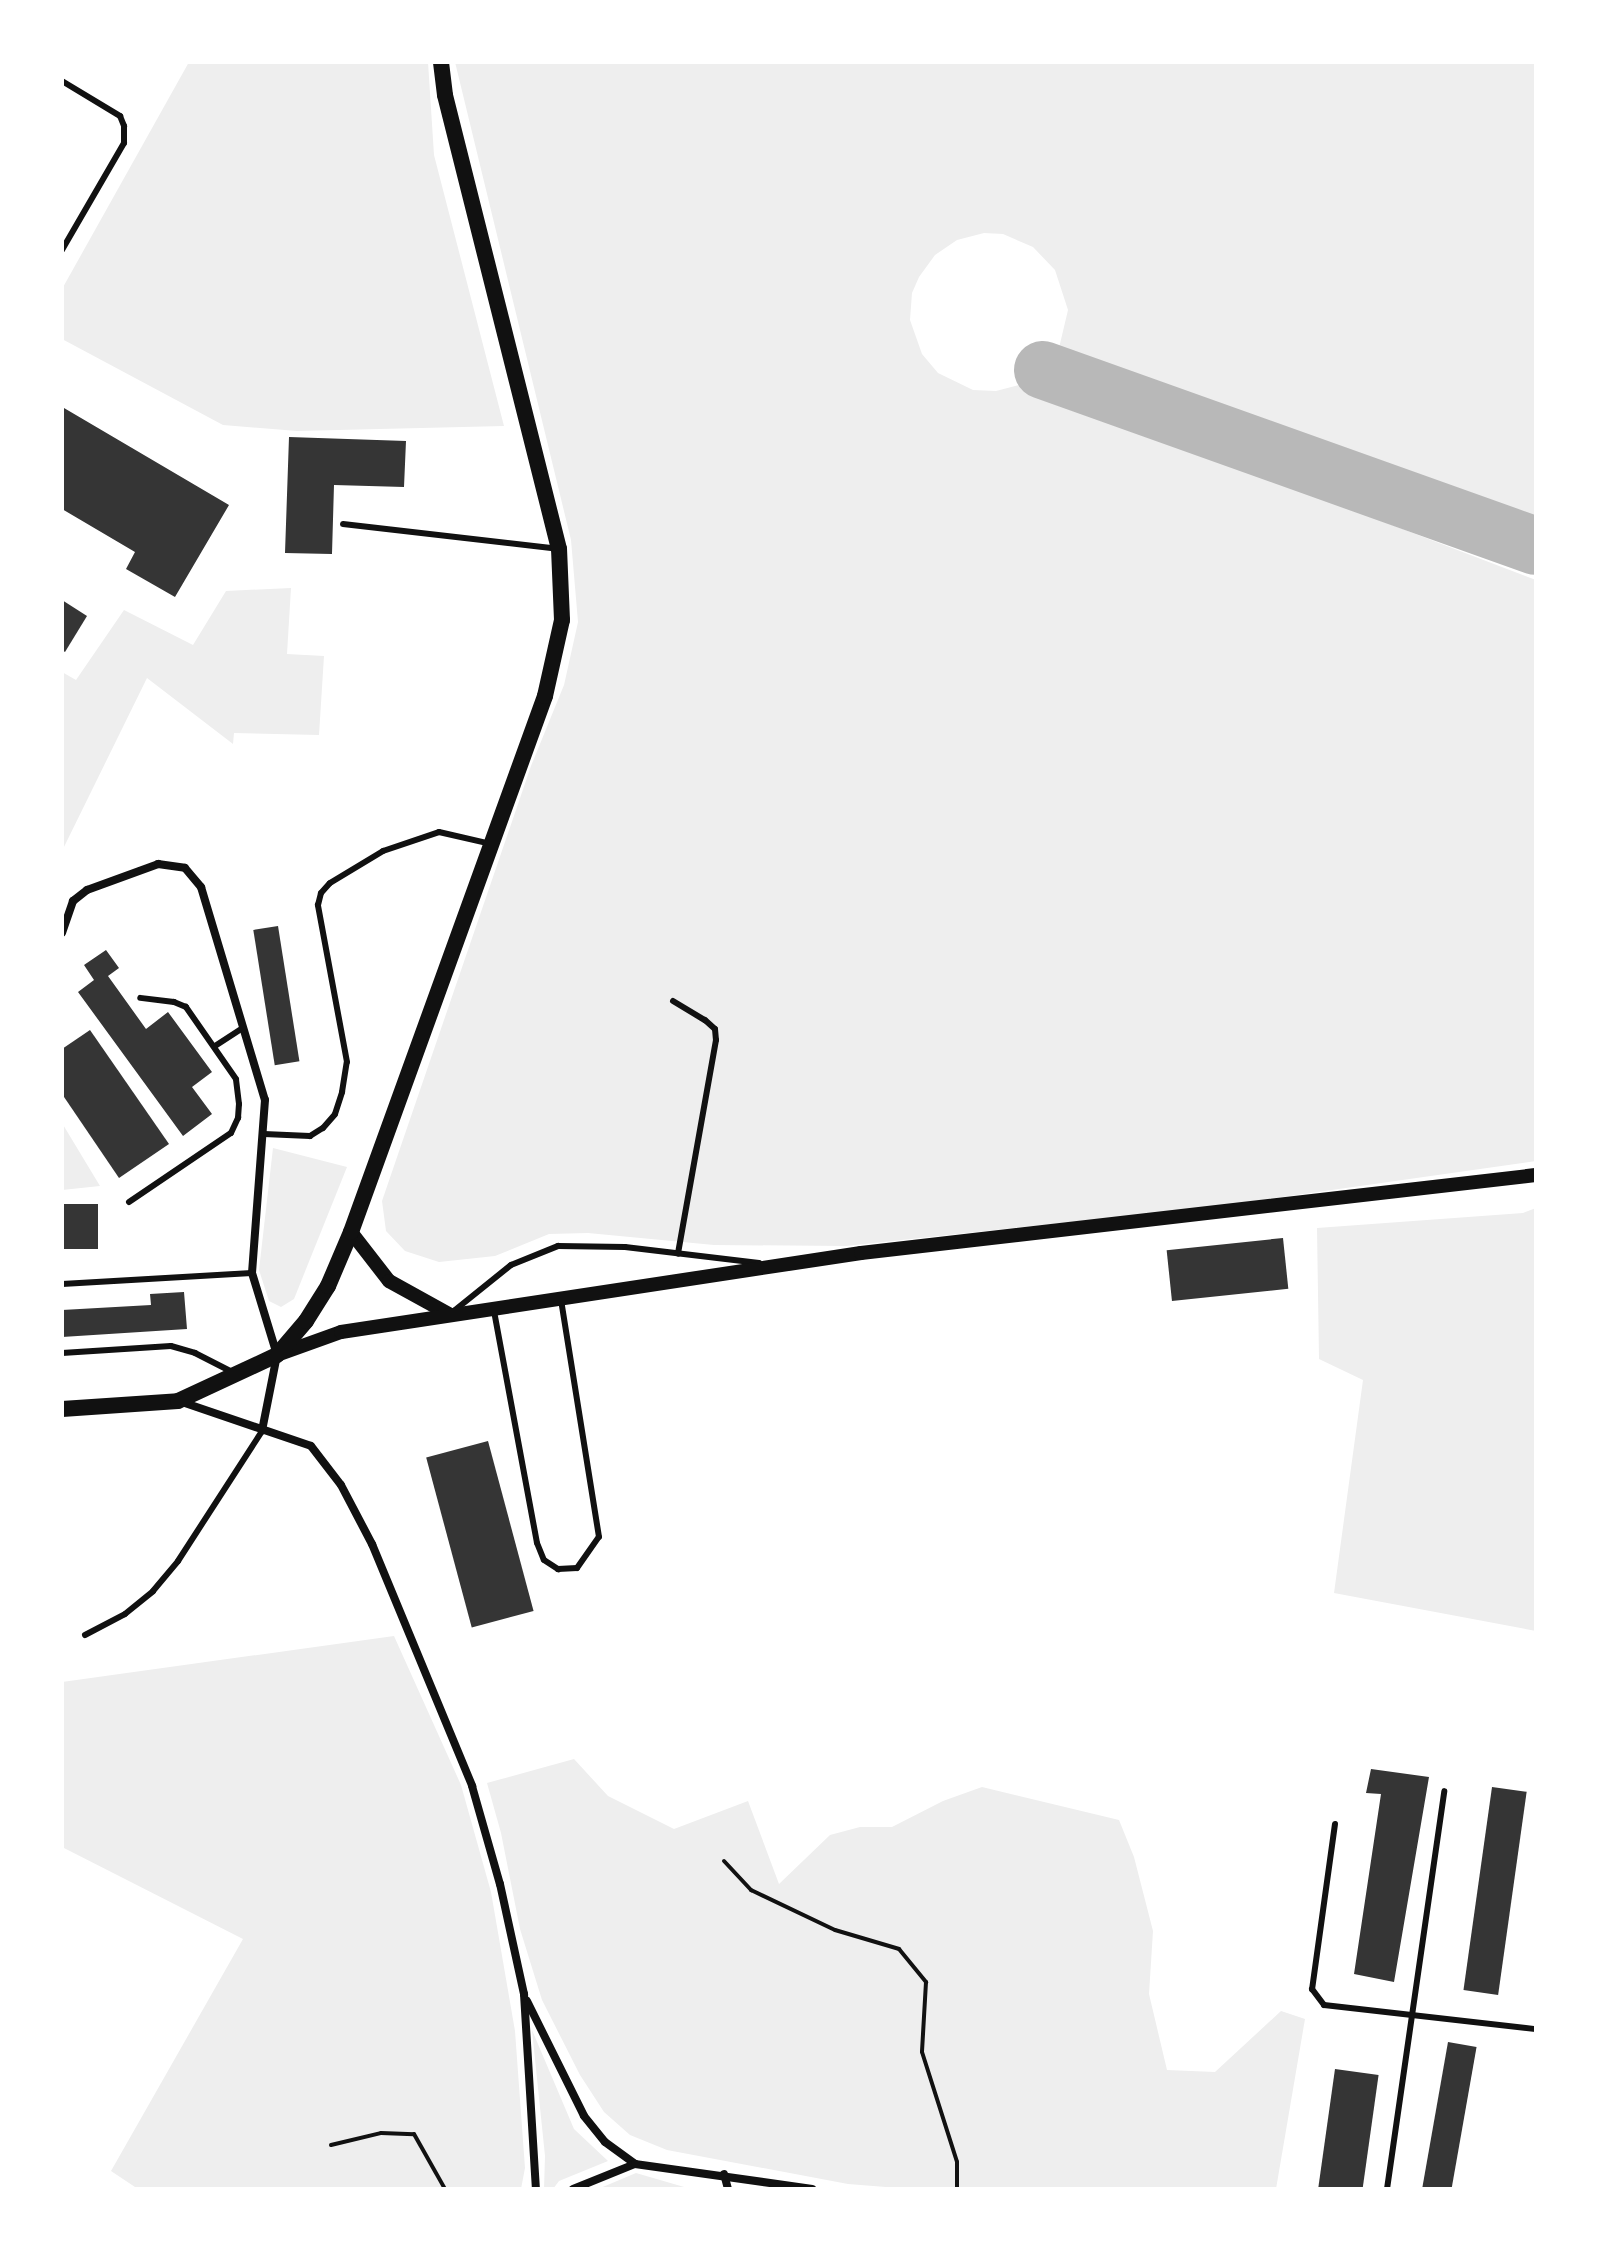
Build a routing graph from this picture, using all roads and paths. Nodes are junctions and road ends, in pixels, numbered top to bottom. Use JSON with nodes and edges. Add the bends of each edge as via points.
{"nodes":[{"id":1,"x":441,"y":62,"type":"edge"},
{"id":2,"x":62,"y":81,"type":"edge"},
{"id":3,"x":62,"y":250,"type":"edge"},
{"id":4,"x":343,"y":524,"type":"dead end"},
{"id":5,"x":559,"y":549,"type":"junction"},
{"id":6,"x":491,"y":844,"type":"junction"},
{"id":7,"x":62,"y":933,"type":"edge"},
{"id":8,"x":140,"y":998,"type":"dead end"},
{"id":9,"x":673,"y":1001,"type":"dead end"},
{"id":10,"x":243,"y":1028,"type":"junction"},
{"id":11,"x":215,"y":1046,"type":"junction"},
{"id":12,"x":264,"y":1134,"type":"junction"},
{"id":13,"x":1536,"y":1175,"type":"edge"},
{"id":14,"x":129,"y":1202,"type":"dead end"},
{"id":15,"x":351,"y":1232,"type":"junction"},
{"id":16,"x":678,"y":1254,"type":"junction"},
{"id":17,"x":778,"y":1265,"type":"junction"},
{"id":18,"x":252,"y":1273,"type":"junction"},
{"id":19,"x":62,"y":1284,"type":"edge"},
{"id":20,"x":560,"y":1297,"type":"junction"},
{"id":21,"x":493,"y":1307,"type":"junction"},
{"id":22,"x":449,"y":1314,"type":"junction"},
{"id":23,"x":63,"y":1354,"type":"edge"},
{"id":24,"x":277,"y":1355,"type":"junction"},
{"id":25,"x":237,"y":1375,"type":"junction"},
{"id":26,"x":178,"y":1401,"type":"junction"},
{"id":27,"x":62,"y":1409,"type":"edge"},
{"id":28,"x":262,"y":1431,"type":"junction"},
{"id":29,"x":85,"y":1635,"type":"dead end"},
{"id":30,"x":1444,"y":1791,"type":"dead end"},
{"id":31,"x":1335,"y":1824,"type":"dead end"},
{"id":32,"x":724,"y":1861,"type":"dead end"},
{"id":33,"x":524,"y":1994,"type":"junction"},
{"id":34,"x":1412,"y":2014,"type":"junction"},
{"id":35,"x":1536,"y":2029,"type":"edge"},
{"id":36,"x":331,"y":2145,"type":"dead end"},
{"id":37,"x":635,"y":2164,"type":"junction"},
{"id":38,"x":724,"y":2174,"type":"junction"},
{"id":39,"x":445,"y":2189,"type":"edge"},
{"id":40,"x":536,"y":2189,"type":"edge"},
{"id":41,"x":573,"y":2189,"type":"edge"},
{"id":42,"x":728,"y":2189,"type":"edge"},
{"id":43,"x":812,"y":2189,"type":"edge"},
{"id":44,"x":957,"y":2189,"type":"edge"},
{"id":45,"x":1387,"y":2189,"type":"edge"}],
"edges":[{"from":1,"to":5,"type":"main road"},
{"from":2,"to":3,"type":"lane","via":[[120,116],[124,143]]},
{"from":4,"to":5,"type":"lane"},
{"from":5,"to":6,"type":"main road","via":[[562,620],[545,696]]},
{"from":6,"to":12,"type":"lane","via":[[439,832],[383,851],[321,893],[318,905],[347,1062],[342,1092],[335,1114],[310,1136]]},
{"from":6,"to":15,"type":"main road"},
{"from":7,"to":10,"type":"street","via":[[73,901],[87,890],[158,864],[185,868],[201,887]]},
{"from":8,"to":11,"type":"lane","via":[[186,1007]]},
{"from":9,"to":16,"type":"lane","via":[[715,1029],[716,1040]]},
{"from":10,"to":11,"type":"lane"},
{"from":10,"to":12,"type":"street","via":[[265,1100]]},
{"from":11,"to":14,"type":"lane","via":[[236,1079],[238,1118],[231,1133]]},
{"from":12,"to":18,"type":"street"},
{"from":13,"to":17,"type":"street"},
{"from":15,"to":22,"type":"street","via":[[389,1281]]},
{"from":15,"to":24,"type":"main road","via":[[328,1286]]},
{"from":16,"to":17,"type":"lane"},
{"from":16,"to":22,"type":"lane","via":[[558,1246],[511,1265]]},
{"from":17,"to":20,"type":"street"},
{"from":18,"to":19,"type":"lane"},
{"from":18,"to":24,"type":"street"},
{"from":20,"to":21,"type":"street"},
{"from":20,"to":21,"type":"lane","via":[[599,1537],[577,1568],[558,1569],[544,1560],[537,1543]]},
{"from":21,"to":22,"type":"street"},
{"from":22,"to":24,"type":"street","via":[[341,1332]]},
{"from":23,"to":25,"type":"lane","via":[[171,1346]]},
{"from":24,"to":25,"type":"main road"},
{"from":24,"to":28,"type":"street"},
{"from":25,"to":26,"type":"main road"},
{"from":26,"to":27,"type":"main road"},
{"from":26,"to":28,"type":"street"},
{"from":28,"to":29,"type":"lane","via":[[153,1591],[125,1614]]},
{"from":28,"to":33,"type":"street","via":[[311,1446],[341,1485],[372,1544],[472,1786]]},
{"from":30,"to":34,"type":"lane"},
{"from":31,"to":34,"type":"lane","via":[[1312,1989],[1324,2005]]},
{"from":32,"to":44,"type":"path","via":[[751,1890],[835,1930],[899,1949],[926,1982],[922,2052],[957,2162]]},
{"from":33,"to":37,"type":"street","via":[[584,2116],[605,2142]]},
{"from":33,"to":40,"type":"street"},
{"from":34,"to":35,"type":"lane"},
{"from":34,"to":45,"type":"lane"},
{"from":36,"to":39,"type":"path","via":[[381,2133],[414,2134]]},
{"from":37,"to":38,"type":"street"},
{"from":37,"to":41,"type":"street"},
{"from":38,"to":42,"type":"street"},
{"from":38,"to":43,"type":"street"}]}
